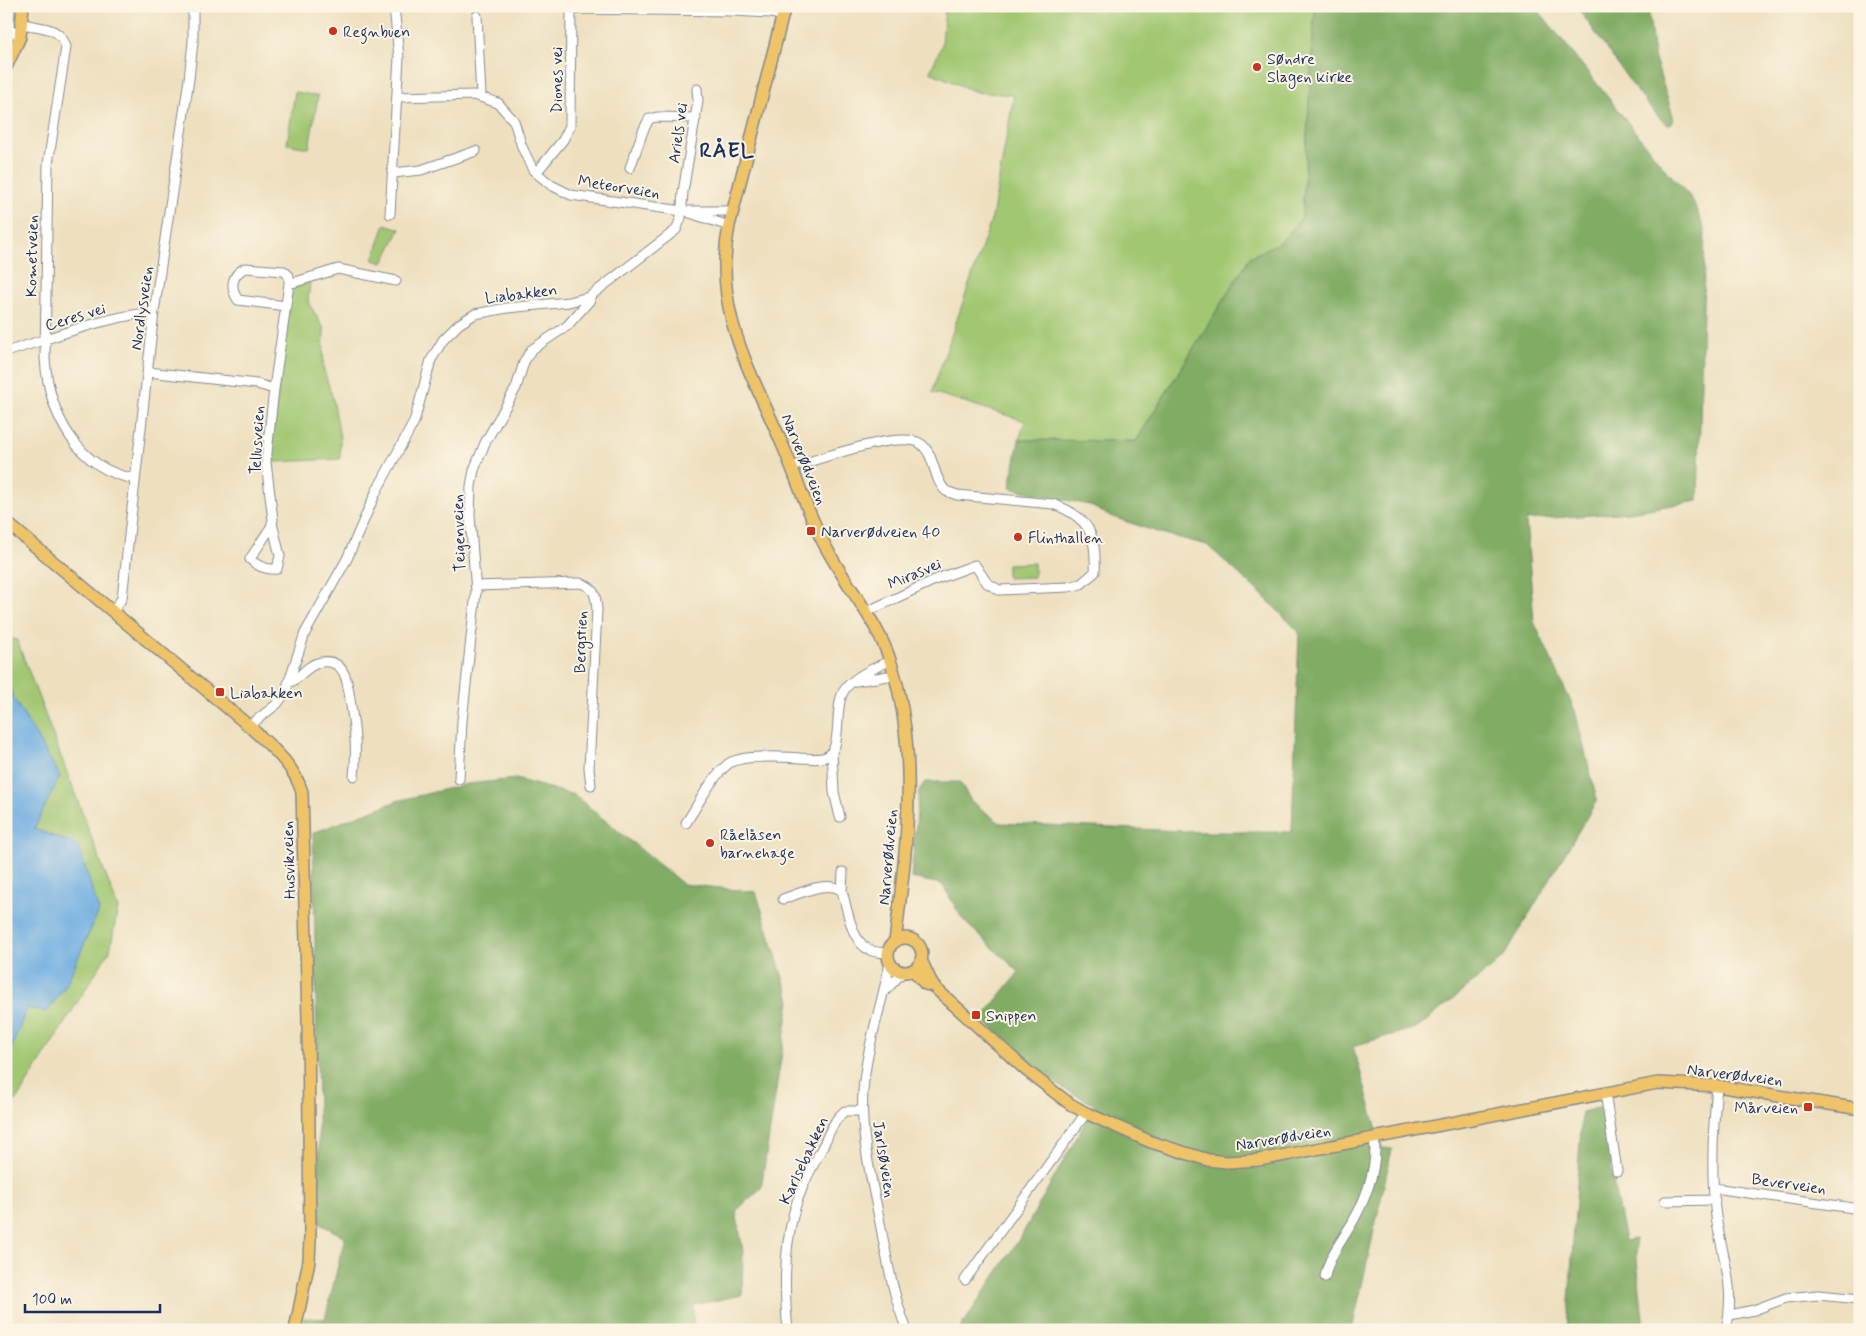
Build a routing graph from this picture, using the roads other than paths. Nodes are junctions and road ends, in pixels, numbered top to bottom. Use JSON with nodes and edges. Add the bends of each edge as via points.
{"nodes":[{"id":1,"x":9,"y":6,"type":"edge"},
{"id":2,"x":24,"y":6,"type":"edge"},
{"id":3,"x":193,"y":6,"type":"edge"},
{"id":4,"x":394,"y":6,"type":"edge"},
{"id":5,"x":571,"y":8,"type":"edge"},
{"id":6,"x":783,"y":11,"type":"edge"},
{"id":7,"x":477,"y":16,"type":"dead end"},
{"id":8,"x":22,"y":24,"type":"junction"},
{"id":9,"x":20,"y":36,"type":"junction"},
{"id":10,"x":6,"y":67,"type":"edge"},
{"id":11,"x":697,"y":89,"type":"dead end"},
{"id":12,"x":481,"y":96,"type":"junction"},
{"id":13,"x":398,"y":97,"type":"junction"},
{"id":14,"x":696,"y":118,"type":"junction"},
{"id":15,"x":476,"y":151,"type":"dead end"},
{"id":16,"x":630,"y":168,"type":"dead end"},
{"id":17,"x":393,"y":173,"type":"junction"},
{"id":18,"x":536,"y":173,"type":"junction"},
{"id":19,"x":682,"y":211,"type":"junction"},
{"id":20,"x":732,"y":211,"type":"junction"},
{"id":21,"x":390,"y":214,"type":"dead end"},
{"id":22,"x":729,"y":226,"type":"junction"},
{"id":23,"x":396,"y":281,"type":"dead end"},
{"id":24,"x":289,"y":284,"type":"junction"},
{"id":25,"x":589,"y":297,"type":"junction"},
{"id":26,"x":286,"y":306,"type":"junction"},
{"id":27,"x":154,"y":312,"type":"junction"},
{"id":28,"x":46,"y":340,"type":"junction"},
{"id":29,"x":6,"y":352,"type":"edge"},
{"id":30,"x":148,"y":372,"type":"junction"},
{"id":31,"x":274,"y":389,"type":"junction"},
{"id":32,"x":792,"y":467,"type":"junction"},
{"id":33,"x":135,"y":479,"type":"junction"},
{"id":34,"x":6,"y":522,"type":"edge"},
{"id":35,"x":272,"y":523,"type":"junction"},
{"id":36,"x":476,"y":586,"type":"junction"},
{"id":37,"x":113,"y":612,"type":"junction"},
{"id":38,"x":866,"y":612,"type":"junction"},
{"id":39,"x":890,"y":661,"type":"junction"},
{"id":40,"x":895,"y":675,"type":"junction"},
{"id":41,"x":853,"y":682,"type":"junction"},
{"id":42,"x":289,"y":683,"type":"junction"},
{"id":43,"x":249,"y":726,"type":"junction"},
{"id":44,"x":832,"y":752,"type":"junction"},
{"id":45,"x":354,"y":776,"type":"dead end"},
{"id":46,"x":459,"y":779,"type":"dead end"},
{"id":47,"x":591,"y":785,"type":"dead end"},
{"id":48,"x":840,"y":817,"type":"dead end"},
{"id":49,"x":686,"y":823,"type":"dead end"},
{"id":50,"x":843,"y":872,"type":"dead end"},
{"id":51,"x":842,"y":892,"type":"junction"},
{"id":52,"x":784,"y":899,"type":"dead end"},
{"id":53,"x":898,"y":917,"type":"junction"},
{"id":54,"x":911,"y":939,"type":"junction"},
{"id":55,"x":891,"y":952,"type":"junction"},
{"id":56,"x":921,"y":960,"type":"junction"},
{"id":57,"x":908,"y":971,"type":"junction"},
{"id":58,"x":933,"y":986,"type":"junction"},
{"id":59,"x":885,"y":991,"type":"junction"},
{"id":60,"x":1717,"y":1086,"type":"junction"},
{"id":61,"x":1606,"y":1092,"type":"junction"},
{"id":62,"x":1860,"y":1109,"type":"edge"},
{"id":63,"x":862,"y":1111,"type":"junction"},
{"id":64,"x":1086,"y":1112,"type":"junction"},
{"id":65,"x":1374,"y":1138,"type":"junction"},
{"id":66,"x":1617,"y":1171,"type":"dead end"},
{"id":67,"x":1714,"y":1188,"type":"junction"},
{"id":68,"x":1715,"y":1200,"type":"junction"},
{"id":69,"x":1665,"y":1201,"type":"dead end"},
{"id":70,"x":1860,"y":1209,"type":"edge"},
{"id":71,"x":1325,"y":1277,"type":"dead end"},
{"id":72,"x":965,"y":1280,"type":"dead end"},
{"id":73,"x":1860,"y":1299,"type":"edge"},
{"id":74,"x":1730,"y":1315,"type":"junction"},
{"id":75,"x":295,"y":1330,"type":"edge"},
{"id":76,"x":788,"y":1330,"type":"edge"},
{"id":77,"x":907,"y":1330,"type":"edge"},
{"id":78,"x":1726,"y":1330,"type":"edge"}],
"edges":[{"from":1,"to":9,"type":"street","via":[[9,29]]},
{"from":2,"to":8,"type":"main road"},
{"from":3,"to":27,"type":"street","name":"Nordlysveien","via":[[189,79]]},
{"from":4,"to":13,"type":"street","via":[[399,57]]},
{"from":5,"to":6,"type":"street"},
{"from":5,"to":18,"type":"street","name":"Diones vei","via":[[570,126],[564,140]]},
{"from":6,"to":20,"type":"main road","name":"Narverødveien"},
{"from":7,"to":12,"type":"street"},
{"from":8,"to":9,"type":"main road"},
{"from":8,"to":28,"type":"street","name":"Kometveien","via":[[56,31],[63,37],[66,47],[47,182]]},
{"from":9,"to":10,"type":"main road"},
{"from":11,"to":14,"type":"street","name":"Ariels vei"},
{"from":12,"to":13,"type":"street","name":"Meteorveien"},
{"from":12,"to":18,"type":"street","name":"Meteorveien","via":[[498,103],[510,115]]},
{"from":13,"to":17,"type":"street"},
{"from":14,"to":16,"type":"street","via":[[649,119]]},
{"from":14,"to":19,"type":"street","name":"Ariels vei"},
{"from":15,"to":17,"type":"street","via":[[421,170]]},
{"from":17,"to":21,"type":"street"},
{"from":18,"to":19,"type":"street","name":"Meteorveien","via":[[571,195]]},
{"from":19,"to":20,"type":"street"},
{"from":19,"to":22,"type":"street"},
{"from":19,"to":25,"type":"street","name":"Liabakken","via":[[673,234]]},
{"from":20,"to":22,"type":"main road","name":"Narverødveien"},
{"from":22,"to":32,"type":"main road","name":"Narverødveien","via":[[723,271],[728,307],[742,352]]},
{"from":23,"to":24,"type":"street","via":[[338,270]]},
{"from":24,"to":26,"type":"street","name":"Tellusveien"},
{"from":24,"to":26,"type":"street","via":[[289,276],[284,271],[245,268],[235,276],[232,286],[241,302]]},
{"from":25,"to":36,"type":"street","name":"Teigenveien","via":[[590,300],[572,322],[528,354],[516,388],[485,442],[474,470],[470,516]]},
{"from":25,"to":42,"type":"street","name":"Liabakken","via":[[475,314],[442,340],[431,360],[414,422],[376,492],[347,559],[305,633]]},
{"from":26,"to":31,"type":"street","name":"Tellusveien"},
{"from":27,"to":28,"type":"street","name":"Ceres vei","via":[[132,314]]},
{"from":27,"to":30,"type":"street","name":"Nordlysveien"},
{"from":28,"to":29,"type":"street","name":"Ceres vei"},
{"from":28,"to":33,"type":"street","name":"Kometveien","via":[[48,382],[55,411],[67,434],[102,467]]},
{"from":30,"to":31,"type":"street","name":"Tellusveien","via":[[256,384]]},
{"from":30,"to":33,"type":"street","name":"Nordlysveien"},
{"from":31,"to":35,"type":"street","name":"Tellusveien","via":[[266,462]]},
{"from":32,"to":38,"type":"main road","name":"Narverødveien","via":[[820,538]]},
{"from":32,"to":38,"type":"street","name":"Mirasvei","via":[[882,441],[911,439],[922,444],[946,491],[957,495],[1060,506],[1081,519],[1089,528],[1096,546],[1095,572],[1081,584],[999,590],[987,583],[975,565]]},
{"from":33,"to":37,"type":"street","name":"Nordlysveien","via":[[122,598]]},
{"from":34,"to":37,"type":"main road","name":"Husvikveien"},
{"from":35,"to":35,"type":"street","name":"Tellusveien","via":[[250,559],[261,568],[271,570],[277,568],[280,556]]},
{"from":36,"to":46,"type":"street","name":"Teigenveien"},
{"from":36,"to":47,"type":"street","name":"Bergstien","via":[[580,583],[594,591],[597,610],[589,768]]},
{"from":37,"to":43,"type":"main road","name":"Husvikveien"},
{"from":38,"to":39,"type":"main road","name":"Narverødveien"},
{"from":39,"to":40,"type":"main road","name":"Narverødveien"},
{"from":39,"to":41,"type":"street"},
{"from":40,"to":41,"type":"street"},
{"from":40,"to":53,"type":"main road","name":"Narverødveien","via":[[901,705],[908,814]]},
{"from":41,"to":44,"type":"street","via":[[841,700]]},
{"from":42,"to":43,"type":"street","name":"Liabakken","via":[[277,704]]},
{"from":42,"to":45,"type":"street","name":"Liabakken","via":[[315,664],[330,663],[342,670],[349,683],[357,738]]},
{"from":43,"to":75,"type":"main road","name":"Husvikveien","via":[[289,764],[298,777],[302,792],[310,1238],[309,1261]]},
{"from":44,"to":48,"type":"street","via":[[834,792]]},
{"from":44,"to":49,"type":"street","via":[[819,759],[784,757],[733,762],[722,771]]},
{"from":50,"to":51,"type":"street"},
{"from":51,"to":52,"type":"street","via":[[838,888],[825,887]]},
{"from":51,"to":55,"type":"street","via":[[855,934],[863,948],[877,954]]},
{"from":53,"to":54,"type":"main road","name":"Narverødveien"},
{"from":53,"to":55,"type":"main road","name":"Narverødveien"},
{"from":54,"to":55,"type":"main road","via":[[905,938]]},
{"from":54,"to":56,"type":"main road","name":"Narverødveien","via":[[919,945]]},
{"from":55,"to":57,"type":"main road","name":"Narverødveien"},
{"from":55,"to":59,"type":"street","name":"Jarlsøveien"},
{"from":56,"to":57,"type":"main road"},
{"from":56,"to":58,"type":"main road","name":"Narverødveien"},
{"from":57,"to":58,"type":"main road","name":"Narverødveien"},
{"from":57,"to":59,"type":"street","name":"Jarlsøveien"},
{"from":58,"to":64,"type":"main road","name":"Narverødveien","via":[[1034,1077]]},
{"from":59,"to":63,"type":"street","name":"Jarlsøveien","via":[[869,1044]]},
{"from":60,"to":61,"type":"main road","name":"Narverødveien","via":[[1671,1082]]},
{"from":60,"to":62,"type":"main road","name":"Narverødveien"},
{"from":60,"to":67,"type":"street"},
{"from":61,"to":65,"type":"main road","name":"Narverødveien"},
{"from":61,"to":66,"type":"street"},
{"from":63,"to":76,"type":"street","name":"Karlsebakken","via":[[846,1111],[835,1122],[795,1210],[790,1228],[787,1270]]},
{"from":63,"to":77,"type":"street","name":"Jarlsøveien","via":[[866,1151],[893,1286]]},
{"from":64,"to":65,"type":"main road","name":"Narverødveien","via":[[1172,1150],[1227,1162],[1259,1160]]},
{"from":64,"to":72,"type":"street"},
{"from":65,"to":71,"type":"street","via":[[1376,1150],[1372,1173],[1354,1220],[1332,1253]]},
{"from":67,"to":68,"type":"street"},
{"from":67,"to":70,"type":"street","name":"Beverveien"},
{"from":68,"to":69,"type":"street"},
{"from":68,"to":74,"type":"street","via":[[1731,1293]]},
{"from":73,"to":74,"type":"street","via":[[1818,1295],[1786,1298]]},
{"from":74,"to":78,"type":"street"}]}
